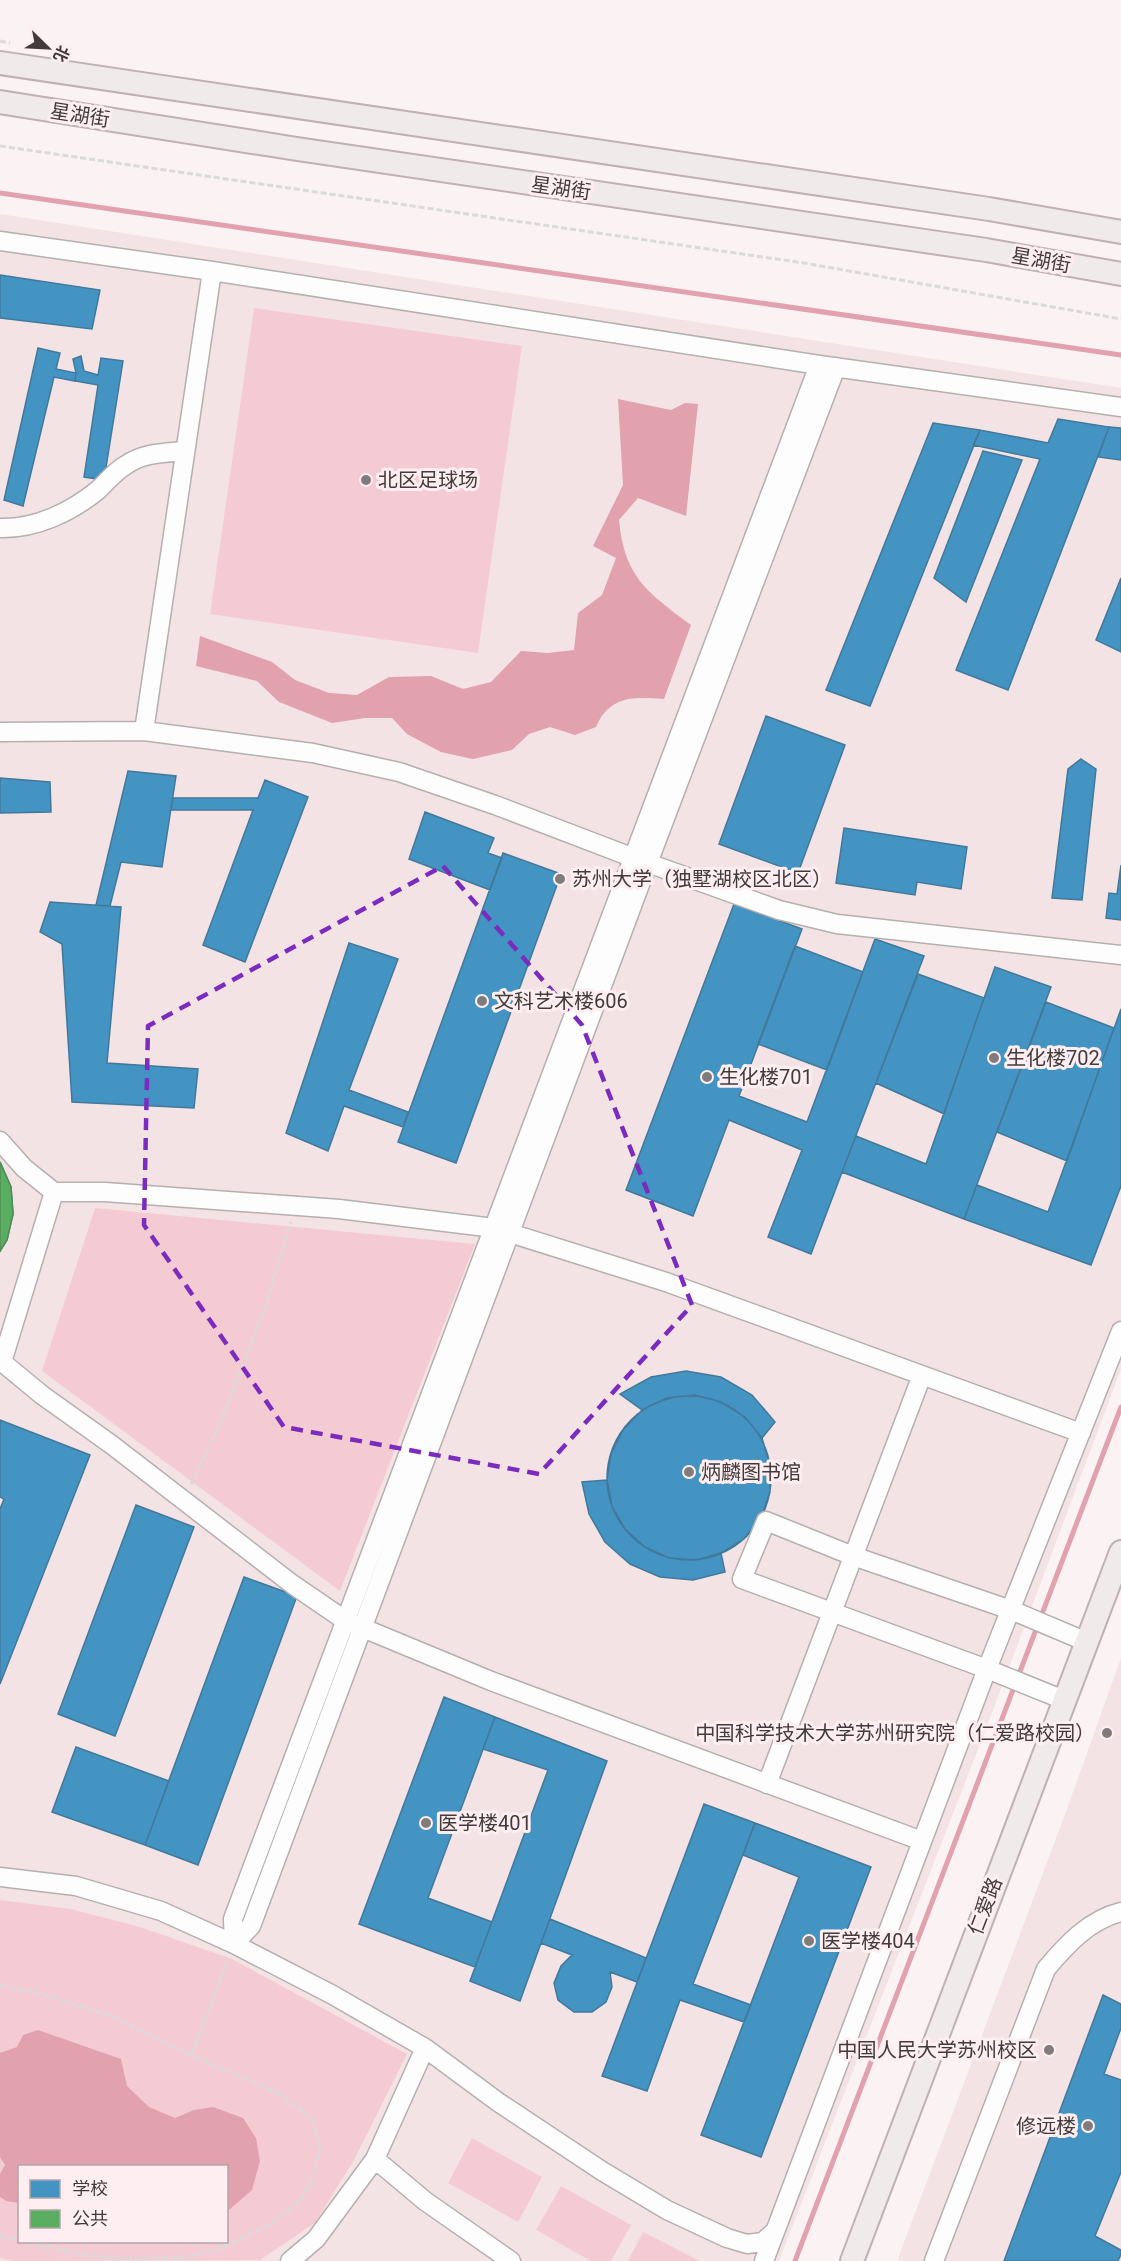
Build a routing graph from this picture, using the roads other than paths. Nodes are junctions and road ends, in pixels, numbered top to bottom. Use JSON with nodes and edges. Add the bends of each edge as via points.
{"nodes":[{"id":1,"x":0,"y":63,"type":"edge"},
{"id":2,"x":0,"y":102,"type":"edge"},
{"id":3,"x":1121,"y":232,"type":"edge"},
{"id":4,"x":0,"y":241,"type":"edge"},
{"id":5,"x":212,"y":271,"type":"junction"},
{"id":6,"x":1121,"y":274,"type":"edge"},
{"id":7,"x":827,"y":366,"type":"junction"},
{"id":8,"x":1121,"y":407,"type":"edge"},
{"id":9,"x":184,"y":452,"type":"junction"},
{"id":10,"x":0,"y":528,"type":"edge"},
{"id":11,"x":144,"y":731,"type":"junction"},
{"id":12,"x":0,"y":732,"type":"edge"},
{"id":13,"x":641,"y":861,"type":"junction"},
{"id":14,"x":1121,"y":956,"type":"edge"},
{"id":15,"x":0,"y":1141,"type":"edge"},
{"id":16,"x":54,"y":1192,"type":"junction"},
{"id":17,"x":502,"y":1230,"type":"junction"},
{"id":18,"x":1121,"y":1331,"type":"edge"},
{"id":19,"x":1,"y":1361,"type":"edge"},
{"id":20,"x":922,"y":1375,"type":"junction"},
{"id":21,"x":1081,"y":1433,"type":"junction"},
{"id":22,"x":1121,"y":1552,"type":"edge"},
{"id":23,"x":853,"y":1556,"type":"junction"},
{"id":24,"x":1011,"y":1610,"type":"junction"},
{"id":25,"x":832,"y":1611,"type":"junction"},
{"id":26,"x":354,"y":1624,"type":"junction"},
{"id":27,"x":1087,"y":1642,"type":"junction"},
{"id":28,"x":987,"y":1669,"type":"junction"},
{"id":29,"x":1064,"y":1700,"type":"junction"},
{"id":30,"x":767,"y":1784,"type":"junction"},
{"id":31,"x":922,"y":1841,"type":"junction"},
{"id":32,"x":0,"y":1876,"type":"edge"},
{"id":33,"x":1121,"y":1912,"type":"edge"},
{"id":34,"x":234,"y":1944,"type":"junction"},
{"id":35,"x":425,"y":2048,"type":"junction"},
{"id":36,"x":375,"y":2159,"type":"junction"},
{"id":37,"x":775,"y":2231,"type":"junction"},
{"id":38,"x":290,"y":2261,"type":"edge"},
{"id":39,"x":512,"y":2261,"type":"edge"},
{"id":40,"x":764,"y":2261,"type":"edge"},
{"id":41,"x":852,"y":2261,"type":"edge"},
{"id":42,"x":934,"y":2261,"type":"edge"}],
"edges":[{"from":1,"to":3,"type":"main road","name":"星湖街","via":[[989,209]]},
{"from":2,"to":6,"type":"main road","name":"星湖街","via":[[986,250]]},
{"from":4,"to":5,"type":"lane"},
{"from":5,"to":7,"type":"lane"},
{"from":5,"to":9,"type":"lane"},
{"from":7,"to":8,"type":"lane"},
{"from":7,"to":13,"type":"lane"},
{"from":9,"to":10,"type":"lane","via":[[152,453],[126,464],[68,511],[36,523]]},
{"from":9,"to":11,"type":"lane"},
{"from":11,"to":12,"type":"lane"},
{"from":11,"to":13,"type":"lane","via":[[313,753],[399,772]]},
{"from":13,"to":14,"type":"lane","via":[[779,910],[837,924]]},
{"from":13,"to":17,"type":"lane"},
{"from":15,"to":16,"type":"lane","via":[[24,1168]]},
{"from":16,"to":17,"type":"lane","via":[[105,1191],[339,1209]]},
{"from":16,"to":19,"type":"lane"},
{"from":17,"to":20,"type":"lane","via":[[666,1282]]},
{"from":17,"to":26,"type":"lane"},
{"from":18,"to":21,"type":"lane"},
{"from":19,"to":26,"type":"lane","via":[[292,1584]]},
{"from":20,"to":21,"type":"lane"},
{"from":20,"to":23,"type":"lane"},
{"from":21,"to":24,"type":"lane"},
{"from":22,"to":27,"type":"main road","name":"仁爱路"},
{"from":23,"to":24,"type":"lane"},
{"from":23,"to":25,"type":"lane"},
{"from":23,"to":25,"type":"lane","via":[[766,1521],[742,1579]]},
{"from":24,"to":27,"type":"lane"},
{"from":24,"to":28,"type":"lane"},
{"from":25,"to":28,"type":"lane"},
{"from":25,"to":30,"type":"lane"},
{"from":26,"to":30,"type":"lane","via":[[490,1681]]},
{"from":26,"to":34,"type":"lane","via":[[251,1926]]},
{"from":27,"to":29,"type":"main road","name":"仁爱路"},
{"from":28,"to":29,"type":"lane"},
{"from":28,"to":31,"type":"lane"},
{"from":29,"to":41,"type":"main road","name":"仁爱路"},
{"from":30,"to":31,"type":"lane"},
{"from":31,"to":37,"type":"lane"},
{"from":32,"to":34,"type":"lane","via":[[76,1886],[161,1911]]},
{"from":33,"to":42,"type":"lane","via":[[1069,1941],[1046,1969]]},
{"from":34,"to":35,"type":"lane"},
{"from":35,"to":36,"type":"lane"},
{"from":35,"to":37,"type":"lane","via":[[498,2102],[667,2210],[747,2244],[762,2242]]},
{"from":36,"to":38,"type":"lane","via":[[316,2240]]},
{"from":36,"to":39,"type":"lane","via":[[425,2201]]},
{"from":37,"to":40,"type":"lane"}]}
